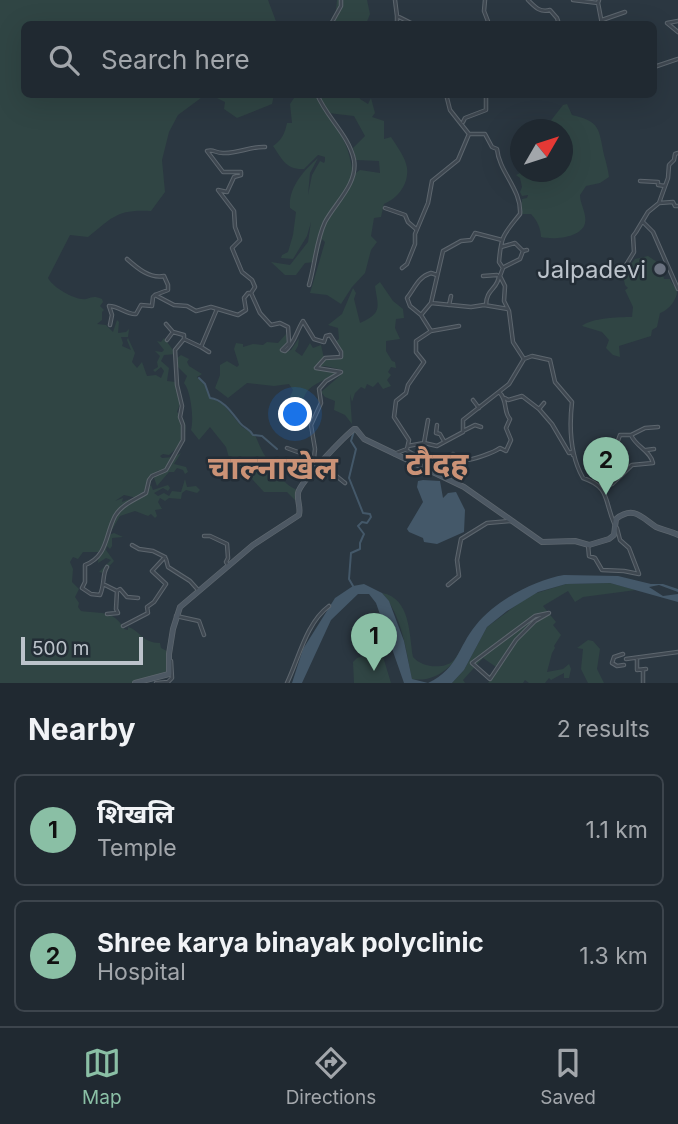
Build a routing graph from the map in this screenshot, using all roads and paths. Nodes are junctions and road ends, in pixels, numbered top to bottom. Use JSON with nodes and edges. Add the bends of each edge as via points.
{"nodes":[{"id":1,"x":341,"y":0,"type":"edge"},
{"id":2,"x":394,"y":0,"type":"edge"},
{"id":3,"x":485,"y":0,"type":"edge"},
{"id":4,"x":528,"y":0,"type":"edge"},
{"id":5,"x":573,"y":0,"type":"edge"},
{"id":6,"x":598,"y":2,"type":"edge"},
{"id":7,"x":625,"y":12,"type":"dead end"},
{"id":8,"x":397,"y":16,"type":"junction"},
{"id":9,"x":333,"y":21,"type":"edge"},
{"id":10,"x":397,"y":21,"type":"edge"},
{"id":11,"x":407,"y":21,"type":"edge"},
{"id":12,"x":488,"y":21,"type":"edge"},
{"id":13,"x":558,"y":21,"type":"edge"},
{"id":14,"x":602,"y":21,"type":"edge"},
{"id":15,"x":604,"y":21,"type":"edge"},
{"id":16,"x":678,"y":21,"type":"edge"},
{"id":17,"x":678,"y":32,"type":"edge"},
{"id":18,"x":678,"y":59,"type":"edge"},
{"id":19,"x":657,"y":67,"type":"edge"},
{"id":20,"x":318,"y":98,"type":"edge"},
{"id":21,"x":447,"y":98,"type":"edge"},
{"id":22,"x":486,"y":98,"type":"edge"},
{"id":23,"x":463,"y":123,"type":"junction"},
{"id":24,"x":469,"y":134,"type":"junction"},
{"id":25,"x":265,"y":148,"type":"dead end"},
{"id":26,"x":678,"y":153,"type":"edge"},
{"id":27,"x":640,"y":181,"type":"dead end"},
{"id":28,"x":665,"y":186,"type":"junction"},
{"id":29,"x":659,"y":203,"type":"junction"},
{"id":30,"x":678,"y":206,"type":"edge"},
{"id":31,"x":385,"y":208,"type":"dead end"},
{"id":32,"x":643,"y":222,"type":"junction"},
{"id":33,"x":416,"y":229,"type":"junction"},
{"id":34,"x":502,"y":240,"type":"junction"},
{"id":35,"x":500,"y":247,"type":"junction"},
{"id":36,"x":128,"y":259,"type":"dead end"},
{"id":37,"x":626,"y":265,"type":"dead end"},
{"id":38,"x":401,"y":268,"type":"dead end"},
{"id":39,"x":503,"y":268,"type":"junction"},
{"id":40,"x":437,"y":275,"type":"junction"},
{"id":41,"x":483,"y":276,"type":"dead end"},
{"id":42,"x":500,"y":276,"type":"junction"},
{"id":43,"x":309,"y":285,"type":"dead end"},
{"id":44,"x":678,"y":289,"type":"edge"},
{"id":45,"x":251,"y":293,"type":"junction"},
{"id":46,"x":155,"y":295,"type":"junction"},
{"id":47,"x":451,"y":296,"type":"dead end"},
{"id":48,"x":431,"y":303,"type":"junction"},
{"id":49,"x":449,"y":305,"type":"junction"},
{"id":50,"x":486,"y":305,"type":"junction"},
{"id":51,"x":217,"y":309,"type":"junction"},
{"id":52,"x":508,"y":309,"type":"junction"},
{"id":53,"x":421,"y":315,"type":"junction"},
{"id":54,"x":166,"y":324,"type":"dead end"},
{"id":55,"x":110,"y":325,"type":"dead end"},
{"id":56,"x":459,"y":326,"type":"dead end"},
{"id":57,"x":431,"y":331,"type":"junction"},
{"id":58,"x":173,"y":332,"type":"junction"},
{"id":59,"x":184,"y":339,"type":"junction"},
{"id":60,"x":167,"y":340,"type":"dead end"},
{"id":61,"x":201,"y":347,"type":"junction"},
{"id":62,"x":209,"y":352,"type":"dead end"},
{"id":63,"x":524,"y":359,"type":"junction"},
{"id":64,"x":499,"y":391,"type":"junction"},
{"id":65,"x":505,"y":398,"type":"junction"},
{"id":66,"x":472,"y":400,"type":"dead end"},
{"id":67,"x":544,"y":403,"type":"dead end"},
{"id":68,"x":479,"y":408,"type":"junction"},
{"id":69,"x":539,"y":409,"type":"junction"},
{"id":70,"x":428,"y":420,"type":"dead end"},
{"id":71,"x":437,"y":425,"type":"dead end"},
{"id":72,"x":481,"y":427,"type":"dead end"},
{"id":73,"x":658,"y":427,"type":"dead end"},
{"id":74,"x":463,"y":431,"type":"junction"},
{"id":75,"x":631,"y":435,"type":"junction"},
{"id":76,"x":444,"y":442,"type":"junction"},
{"id":77,"x":424,"y":443,"type":"junction"},
{"id":78,"x":287,"y":448,"type":"dead end"},
{"id":79,"x":407,"y":448,"type":"junction"},
{"id":80,"x":654,"y":449,"type":"dead end"},
{"id":81,"x":646,"y":450,"type":"junction"},
{"id":82,"x":394,"y":454,"type":"junction"},
{"id":83,"x":573,"y":455,"type":"junction"},
{"id":84,"x":314,"y":458,"type":"junction"},
{"id":85,"x":320,"y":464,"type":"junction"},
{"id":86,"x":595,"y":470,"type":"dead end"},
{"id":87,"x":345,"y":483,"type":"dead end"},
{"id":88,"x":603,"y":488,"type":"junction"},
{"id":89,"x":511,"y":521,"type":"junction"},
{"id":90,"x":614,"y":524,"type":"junction"},
{"id":91,"x":678,"y":535,"type":"edge"},
{"id":92,"x":204,"y":536,"type":"dead end"},
{"id":93,"x":132,"y":545,"type":"dead end"},
{"id":94,"x":589,"y":545,"type":"junction"},
{"id":95,"x":166,"y":559,"type":"junction"},
{"id":96,"x":228,"y":565,"type":"junction"},
{"id":97,"x":107,"y":567,"type":"dead end"},
{"id":98,"x":105,"y":585,"type":"junction"},
{"id":99,"x":448,"y":585,"type":"dead end"},
{"id":100,"x":117,"y":591,"type":"junction"},
{"id":101,"x":199,"y":591,"type":"junction"},
{"id":102,"x":138,"y":598,"type":"dead end"},
{"id":103,"x":329,"y":606,"type":"dead end"},
{"id":104,"x":549,"y":613,"type":"joint"},
{"id":105,"x":107,"y":614,"type":"dead end"},
{"id":106,"x":176,"y":616,"type":"junction"},
{"id":107,"x":123,"y":626,"type":"dead end"},
{"id":108,"x":204,"y":635,"type":"dead end"},
{"id":109,"x":678,"y":652,"type":"edge"},
{"id":110,"x":169,"y":654,"type":"junction"},
{"id":111,"x":623,"y":654,"type":"dead end"},
{"id":112,"x":637,"y":658,"type":"junction"},
{"id":113,"x":626,"y":659,"type":"dead end"},
{"id":114,"x":624,"y":665,"type":"dead end"},
{"id":115,"x":135,"y":683,"type":"edge"},
{"id":116,"x":156,"y":683,"type":"edge"},
{"id":117,"x":286,"y":683,"type":"edge"},
{"id":118,"x":643,"y":683,"type":"edge"}],
"edges":[{"from":1,"to":9,"type":"street"},
{"from":2,"to":8,"type":"street"},
{"from":3,"to":12,"type":"street"},
{"from":4,"to":13,"type":"street","via":[[537,9],[550,10]]},
{"from":5,"to":6,"type":"street"},
{"from":6,"to":14,"type":"street"},
{"from":7,"to":15,"type":"street"},
{"from":8,"to":10,"type":"street"},
{"from":8,"to":11,"type":"street"},
{"from":16,"to":17,"type":"street","via":[[667,23]]},
{"from":18,"to":19,"type":"street"},
{"from":20,"to":43,"type":"street","via":[[348,143],[354,163],[351,182],[323,228]]},
{"from":21,"to":23,"type":"street","via":[[450,110]]},
{"from":22,"to":23,"type":"street","via":[[486,110]]},
{"from":23,"to":24,"type":"street"},
{"from":24,"to":33,"type":"street","via":[[458,160],[432,181]]},
{"from":24,"to":34,"type":"street","via":[[485,134],[497,149],[520,200],[520,214]]},
{"from":25,"to":45,"type":"street","via":[[226,154],[207,151],[223,172],[241,172],[227,192],[218,190],[234,211],[240,240],[232,248],[242,272],[254,283]]},
{"from":26,"to":28,"type":"street","via":[[669,164]]},
{"from":27,"to":28,"type":"street"},
{"from":28,"to":29,"type":"street"},
{"from":29,"to":30,"type":"street"},
{"from":29,"to":32,"type":"street"},
{"from":31,"to":33,"type":"street","via":[[405,215]]},
{"from":32,"to":37,"type":"street","via":[[633,236],[634,252]]},
{"from":32,"to":44,"type":"street","via":[[653,232]]},
{"from":33,"to":38,"type":"street","via":[[415,244]]},
{"from":34,"to":35,"type":"street"},
{"from":34,"to":40,"type":"street","via":[[475,233],[471,240],[443,251]]},
{"from":35,"to":39,"type":"street"},
{"from":35,"to":39,"type":"street","via":[[514,243],[525,251],[520,260]]},
{"from":36,"to":46,"type":"street","via":[[150,276],[164,276],[168,290]]},
{"from":39,"to":42,"type":"street"},
{"from":40,"to":48,"type":"street"},
{"from":40,"to":53,"type":"street","via":[[424,276],[407,298]]},
{"from":41,"to":42,"type":"street"},
{"from":42,"to":50,"type":"street","via":[[487,293]]},
{"from":42,"to":52,"type":"street"},
{"from":45,"to":51,"type":"street","via":[[245,296],[243,314]]},
{"from":45,"to":84,"type":"street","via":[[269,324],[288,327],[289,343],[283,351],[292,346],[304,321],[314,339],[324,342],[330,335],[341,352],[341,356],[325,358],[316,368],[341,372],[319,389],[321,403],[311,425]]},
{"from":46,"to":51,"type":"street","via":[[196,311]]},
{"from":46,"to":55,"type":"street","via":[[152,306],[141,305],[136,314],[109,306]]},
{"from":47,"to":49,"type":"street"},
{"from":48,"to":49,"type":"street"},
{"from":48,"to":53,"type":"street"},
{"from":49,"to":50,"type":"street"},
{"from":50,"to":52,"type":"street"},
{"from":51,"to":61,"type":"street"},
{"from":52,"to":63,"type":"street","via":[[513,342]]},
{"from":53,"to":57,"type":"street"},
{"from":54,"to":58,"type":"street"},
{"from":56,"to":57,"type":"street"},
{"from":57,"to":79,"type":"street","via":[[416,341],[416,352],[424,362],[406,393],[397,399],[394,414],[409,438]]},
{"from":58,"to":59,"type":"street"},
{"from":58,"to":60,"type":"street"},
{"from":59,"to":61,"type":"street"},
{"from":59,"to":98,"type":"street","via":[[174,356],[184,440],[166,470],[149,480],[146,493],[116,514],[107,545],[85,565],[82,588],[96,596]]},
{"from":61,"to":62,"type":"street"},
{"from":63,"to":64,"type":"street","via":[[509,384]]},
{"from":63,"to":83,"type":"street","via":[[550,359],[555,382],[572,400]]},
{"from":64,"to":65,"type":"street"},
{"from":64,"to":68,"type":"street"},
{"from":65,"to":69,"type":"street","via":[[522,396]]},
{"from":65,"to":79,"type":"street","via":[[511,440],[506,451],[500,448],[465,460],[453,454],[439,463],[419,458]]},
{"from":66,"to":68,"type":"street"},
{"from":67,"to":69,"type":"street"},
{"from":68,"to":74,"type":"street","via":[[462,421]]},
{"from":69,"to":83,"type":"street"},
{"from":70,"to":77,"type":"street"},
{"from":71,"to":76,"type":"street","via":[[436,433]]},
{"from":72,"to":74,"type":"street"},
{"from":73,"to":75,"type":"street"},
{"from":74,"to":76,"type":"street"},
{"from":75,"to":81,"type":"street"},
{"from":75,"to":86,"type":"street","via":[[620,435],[611,460]]},
{"from":76,"to":77,"type":"street","via":[[436,446]]},
{"from":77,"to":79,"type":"street"},
{"from":78,"to":84,"type":"street"},
{"from":79,"to":82,"type":"street"},
{"from":80,"to":81,"type":"street"},
{"from":81,"to":88,"type":"street","via":[[653,463],[632,465]]},
{"from":82,"to":85,"type":"main road","via":[[354,429]]},
{"from":82,"to":89,"type":"main road","via":[[464,487]]},
{"from":83,"to":88,"type":"street","via":[[583,478]]},
{"from":84,"to":85,"type":"street"},
{"from":85,"to":87,"type":"street"},
{"from":85,"to":96,"type":"main road","via":[[299,490],[300,514]]},
{"from":88,"to":90,"type":"street"},
{"from":89,"to":94,"type":"main road","via":[[542,542]]},
{"from":89,"to":99,"type":"street","via":[[487,523],[461,539],[459,576]]},
{"from":90,"to":91,"type":"main road","via":[[622,515],[640,514]]},
{"from":90,"to":94,"type":"main road","via":[[612,538]]},
{"from":90,"to":94,"type":"street","via":[[639,574],[602,570],[589,556]]},
{"from":92,"to":96,"type":"street","via":[[227,544]]},
{"from":93,"to":95,"type":"street"},
{"from":95,"to":101,"type":"street","via":[[168,567]]},
{"from":95,"to":107,"type":"street","via":[[152,569],[166,584],[147,607],[148,613]]},
{"from":96,"to":101,"type":"main road"},
{"from":97,"to":98,"type":"street"},
{"from":98,"to":100,"type":"street"},
{"from":100,"to":102,"type":"street"},
{"from":100,"to":105,"type":"street","via":[[118,612]]},
{"from":101,"to":106,"type":"main road"},
{"from":103,"to":117,"type":"street","via":[[303,643]]},
{"from":104,"to":104,"type":"street","via":[[516,640],[489,679],[472,663],[535,616]]},
{"from":106,"to":108,"type":"street","via":[[199,621]]},
{"from":106,"to":110,"type":"main road"},
{"from":109,"to":112,"type":"street"},
{"from":110,"to":115,"type":"main road","via":[[168,675]]},
{"from":110,"to":116,"type":"street","via":[[172,678]]},
{"from":111,"to":114,"type":"street","via":[[612,663]]},
{"from":112,"to":113,"type":"street"},
{"from":112,"to":118,"type":"street","via":[[637,670],[646,670],[641,672]]}]}
